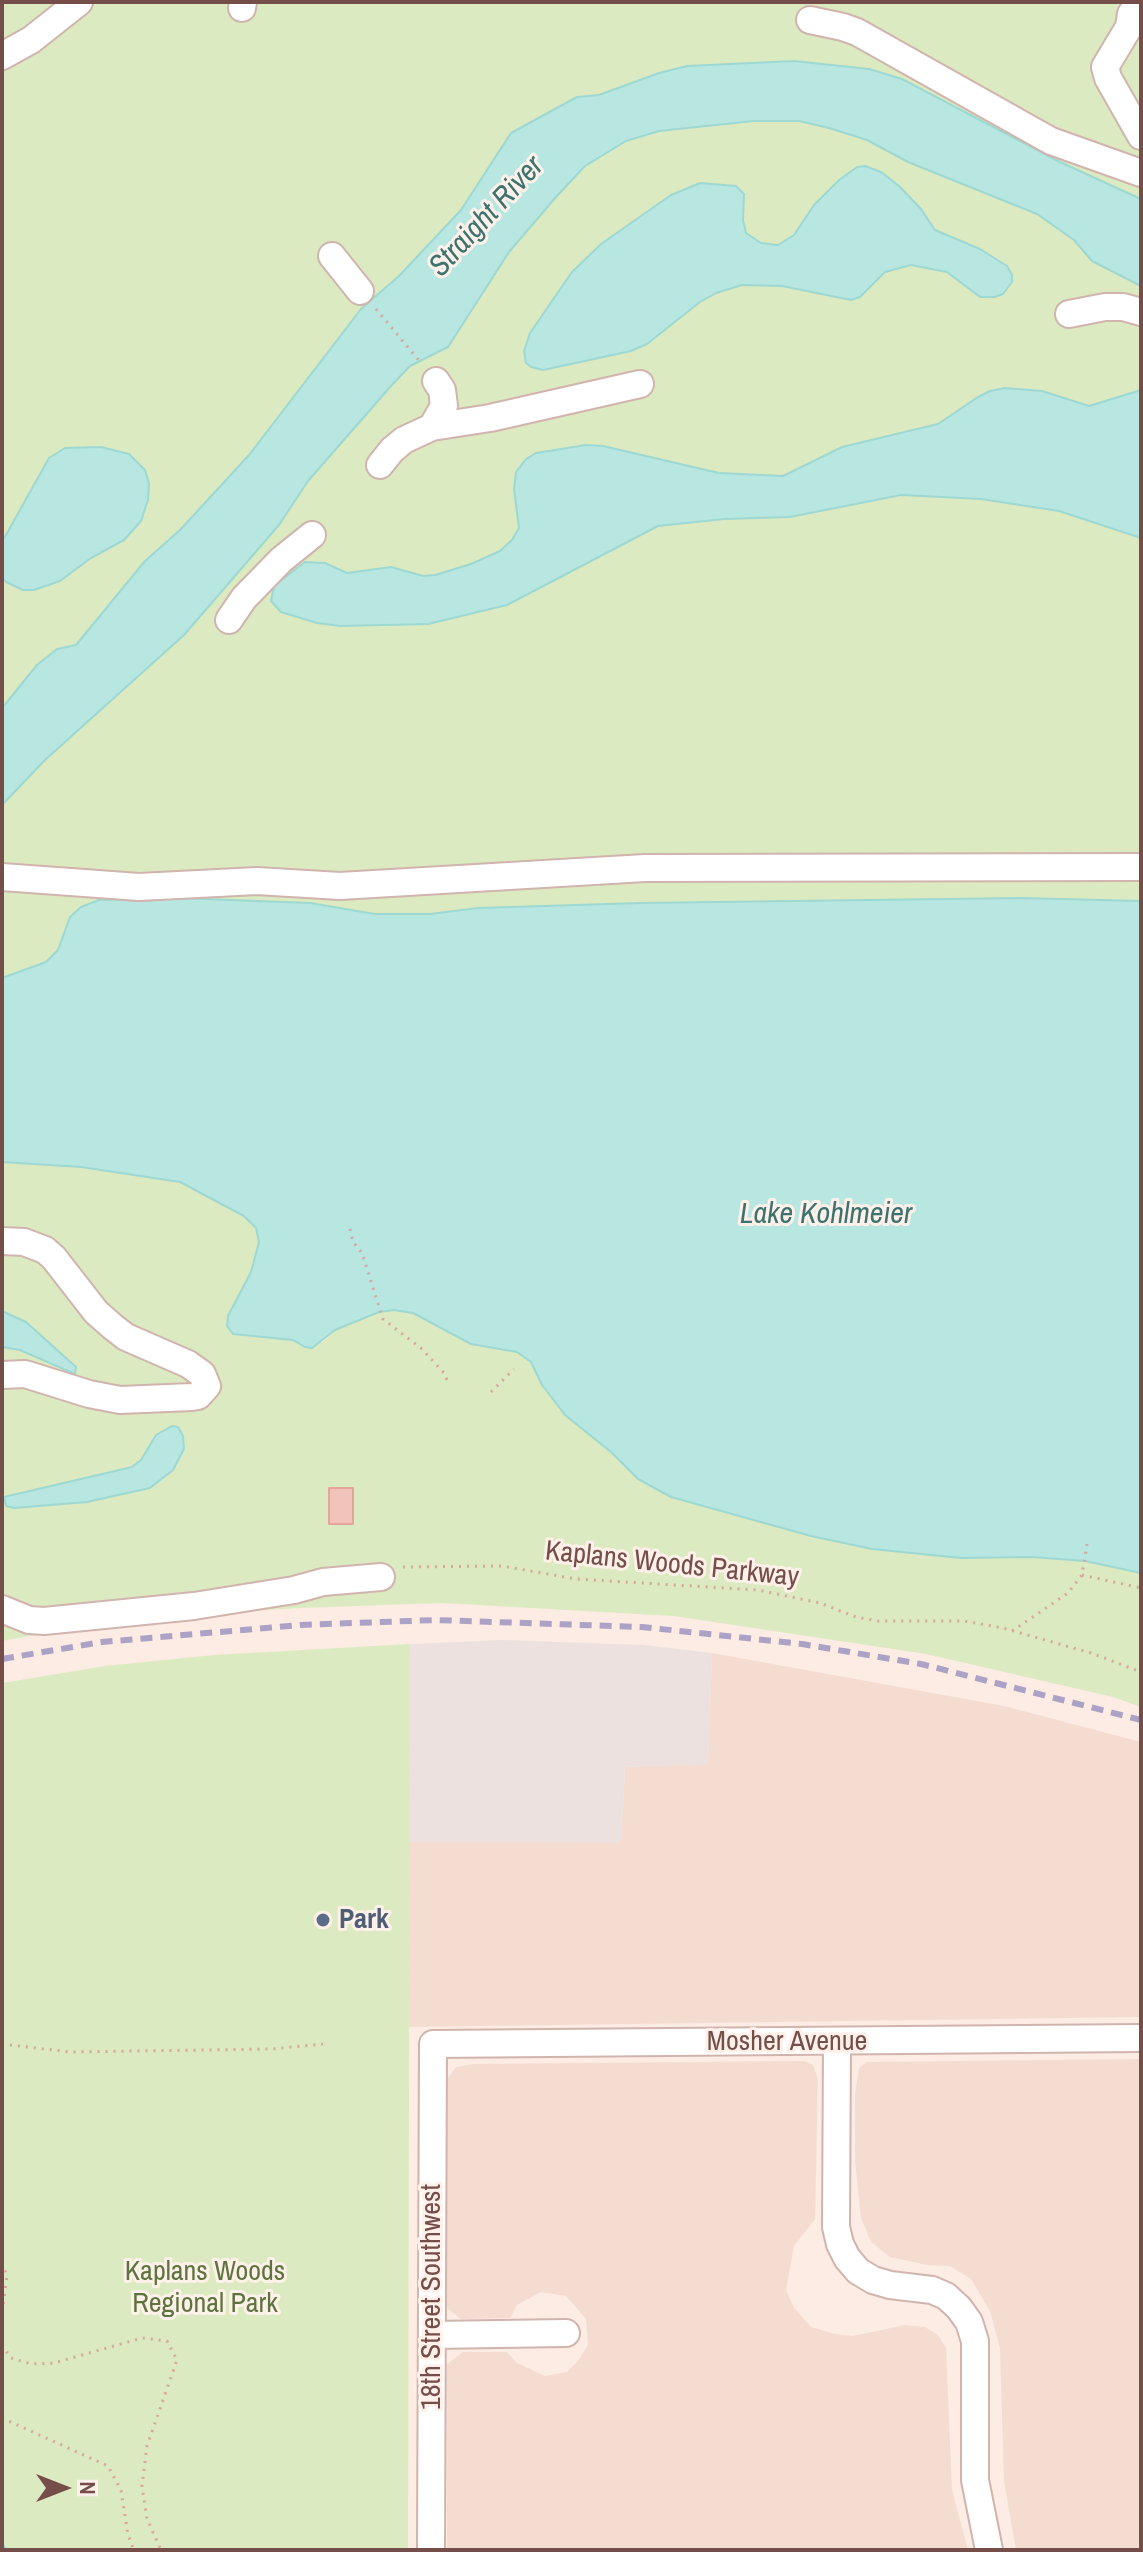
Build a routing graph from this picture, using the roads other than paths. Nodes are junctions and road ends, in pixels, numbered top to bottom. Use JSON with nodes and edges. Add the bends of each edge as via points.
{"nodes":[{"id":1,"x":79,"y":2,"type":"edge"},
{"id":2,"x":1136,"y":2,"type":"edge"},
{"id":3,"x":810,"y":20,"type":"dead end"},
{"id":4,"x":2,"y":56,"type":"edge"},
{"id":5,"x":1141,"y":136,"type":"edge"},
{"id":6,"x":1141,"y":173,"type":"edge"},
{"id":7,"x":332,"y":256,"type":"dead end"},
{"id":8,"x":360,"y":291,"type":"road end"},
{"id":9,"x":1141,"y":312,"type":"edge"},
{"id":10,"x":1069,"y":314,"type":"dead end"},
{"id":11,"x":436,"y":381,"type":"road end"},
{"id":12,"x":640,"y":384,"type":"dead end"},
{"id":13,"x":432,"y":427,"type":"junction"},
{"id":14,"x":380,"y":465,"type":"dead end"},
{"id":15,"x":312,"y":535,"type":"dead end"},
{"id":16,"x":236,"y":609,"type":"dead end"},
{"id":17,"x":1141,"y":867,"type":"edge"},
{"id":18,"x":2,"y":877,"type":"edge"},
{"id":19,"x":2,"y":1241,"type":"edge"},
{"id":20,"x":2,"y":1375,"type":"edge"},
{"id":21,"x":388,"y":1572,"type":"road end"},
{"id":22,"x":5,"y":1614,"type":"edge"},
{"id":23,"x":1141,"y":2038,"type":"edge"},
{"id":24,"x":837,"y":2042,"type":"junction"},
{"id":25,"x":433,"y":2044,"type":"joint"},
{"id":26,"x":566,"y":2333,"type":"dead end"},
{"id":27,"x":432,"y":2335,"type":"junction"},
{"id":28,"x":431,"y":2550,"type":"edge"},
{"id":29,"x":989,"y":2550,"type":"edge"}],
"edges":[{"from":1,"to":4,"type":"street"},
{"from":2,"to":5,"type":"street","via":[[1129,27],[1105,67]]},
{"from":3,"to":6,"type":"street","via":[[857,32],[1051,141]]},
{"from":7,"to":8,"type":"street"},
{"from":9,"to":10,"type":"street","via":[[1105,307]]},
{"from":11,"to":13,"type":"street","via":[[444,406]]},
{"from":12,"to":13,"type":"street"},
{"from":13,"to":14,"type":"street","via":[[404,440]]},
{"from":15,"to":16,"type":"street"},
{"from":17,"to":18,"type":"street","via":[[645,868],[353,886],[257,881],[139,887]]},
{"from":19,"to":20,"type":"street","via":[[45,1250],[113,1327],[188,1364],[202,1374],[207,1386],[192,1397],[120,1400],[25,1374]]},
{"from":21,"to":22,"type":"street","via":[[194,1606],[66,1620]]},
{"from":23,"to":24,"type":"street","name":"Mosher Avenue"},
{"from":24,"to":25,"type":"street","name":"Mosher Avenue"},
{"from":24,"to":29,"type":"street","via":[[840,2244],[858,2271],[890,2285],[946,2296],[969,2322],[975,2341],[975,2480]]},
{"from":25,"to":27,"type":"street","name":"18th Street Southwest"},
{"from":26,"to":27,"type":"street"},
{"from":27,"to":28,"type":"street","name":"18th Street Southwest"}]}
